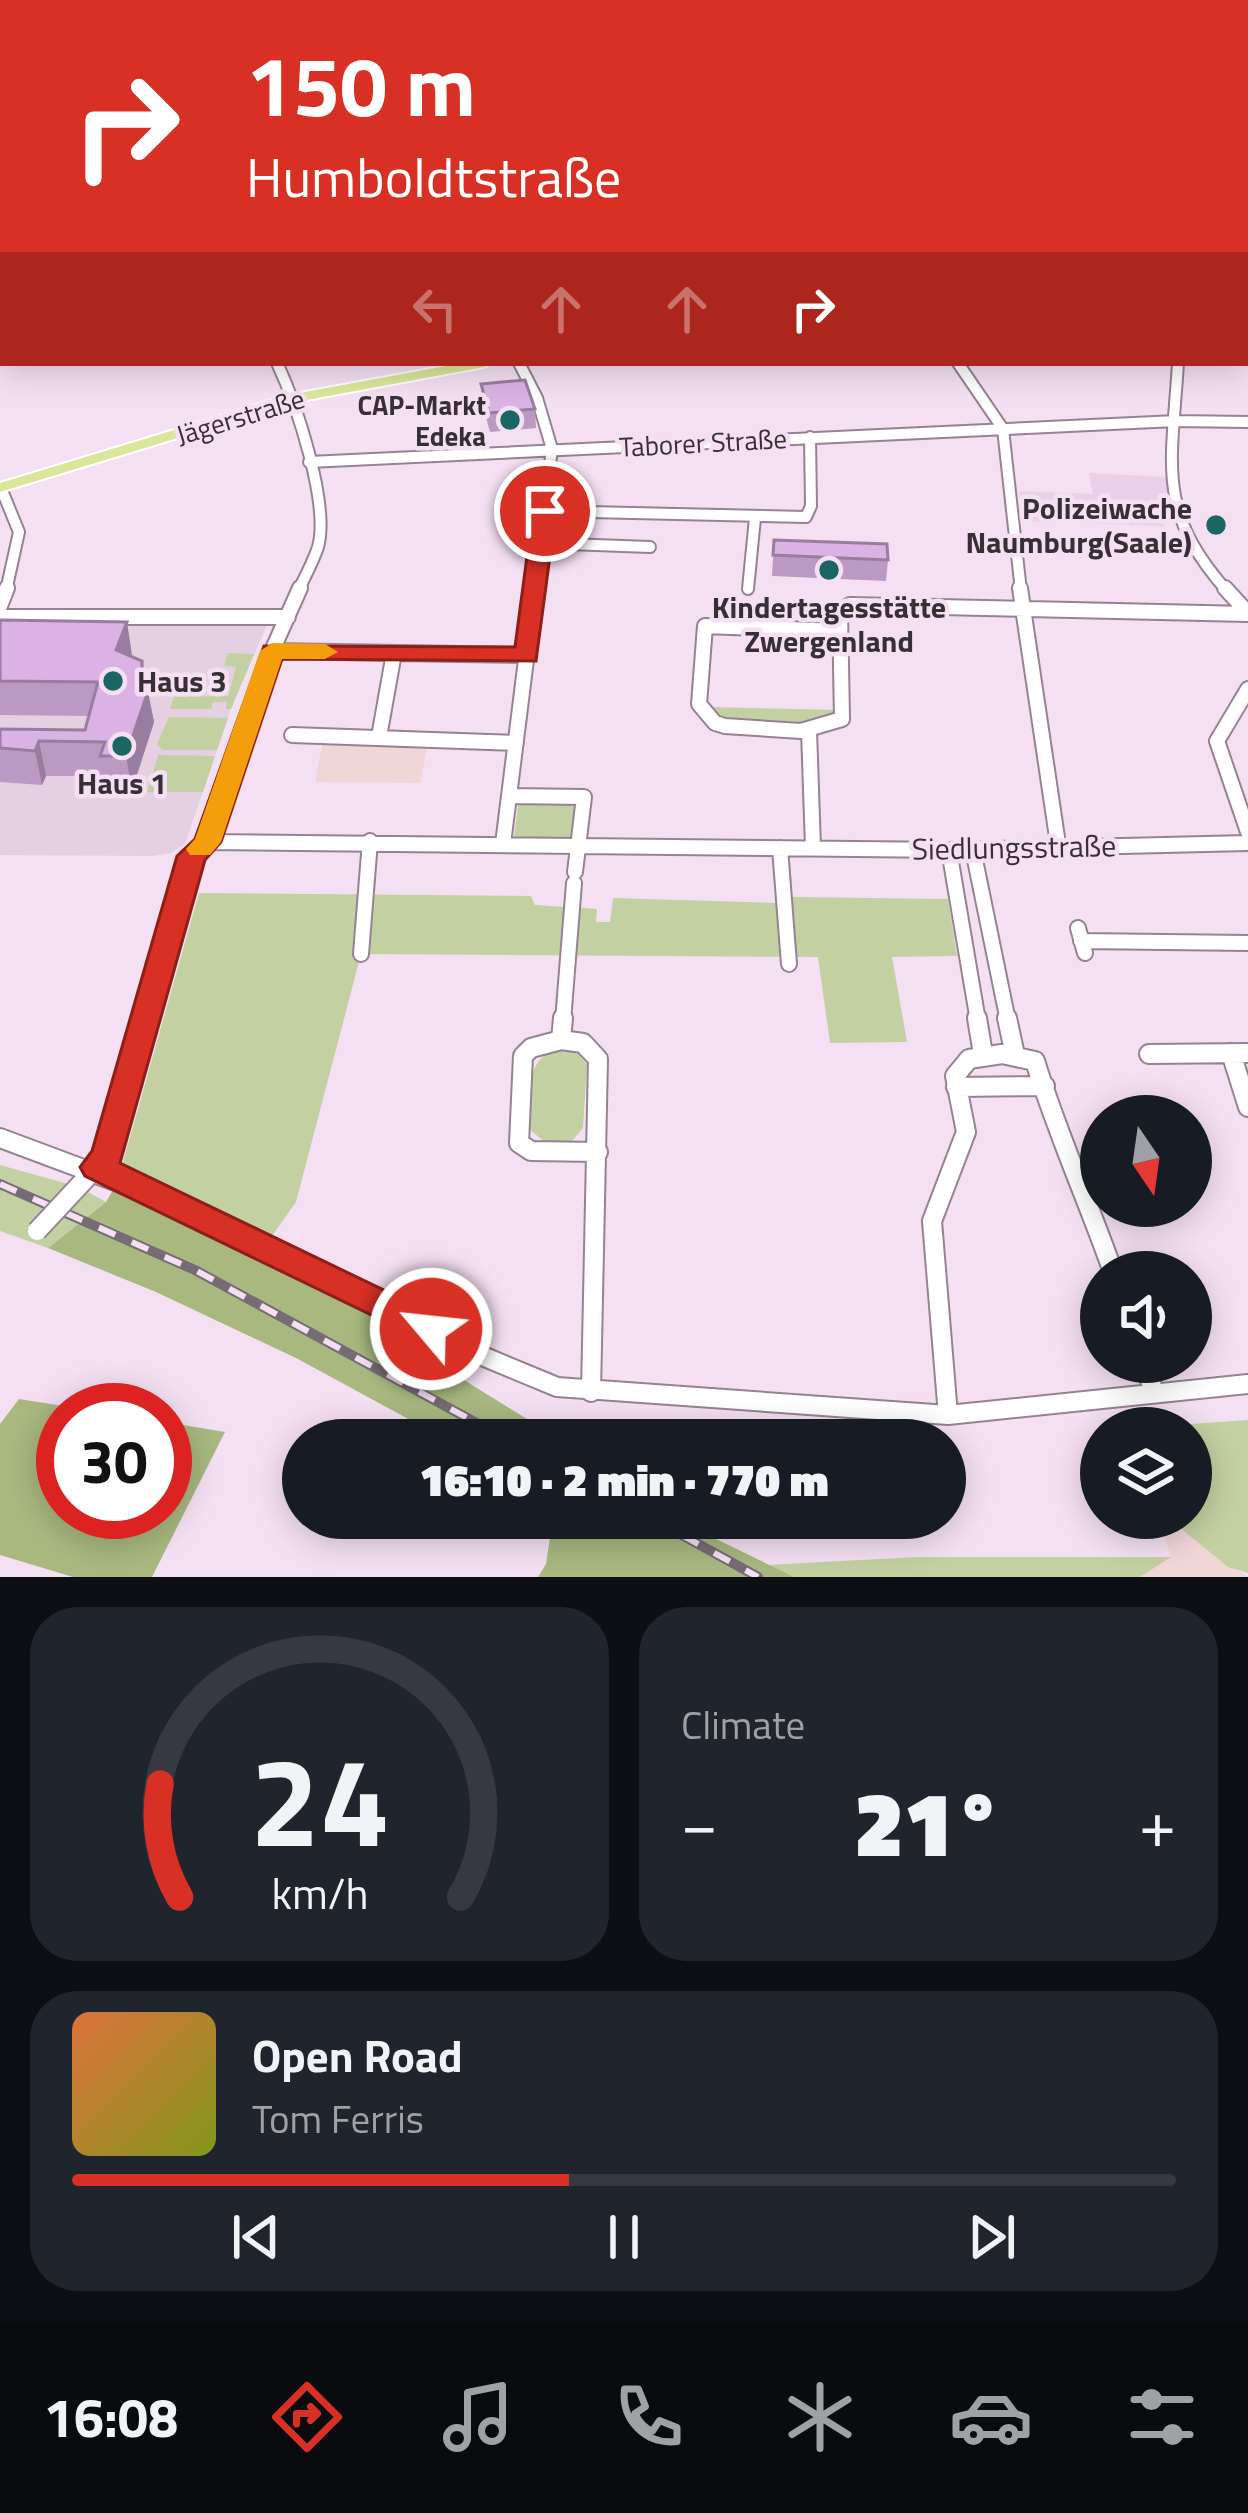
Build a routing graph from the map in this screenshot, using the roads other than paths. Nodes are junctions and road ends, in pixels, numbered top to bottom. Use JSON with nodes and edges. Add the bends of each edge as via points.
{"nodes":[{"id":1,"x":279,"y":366,"type":"edge"},
{"id":2,"x":468,"y":366,"type":"edge"},
{"id":3,"x":521,"y":366,"type":"edge"},
{"id":4,"x":960,"y":366,"type":"edge"},
{"id":5,"x":1178,"y":366,"type":"edge"},
{"id":6,"x":294,"y":398,"type":"junction"},
{"id":7,"x":1176,"y":421,"type":"junction"},
{"id":8,"x":1248,"y":422,"type":"edge"},
{"id":9,"x":1003,"y":428,"type":"junction"},
{"id":10,"x":810,"y":437,"type":"junction"},
{"id":11,"x":552,"y":449,"type":"junction"},
{"id":12,"x":309,"y":462,"type":"junction"},
{"id":13,"x":1,"y":488,"type":"edge"},
{"id":14,"x":545,"y":511,"type":"junction"},
{"id":15,"x":755,"y":518,"type":"junction"},
{"id":16,"x":541,"y":543,"type":"junction"},
{"id":17,"x":650,"y":548,"type":"dead end"},
{"id":18,"x":748,"y":590,"type":"dead end"},
{"id":19,"x":0,"y":606,"type":"edge"},
{"id":20,"x":1027,"y":609,"type":"junction"},
{"id":21,"x":1248,"y":614,"type":"edge"},
{"id":22,"x":0,"y":617,"type":"edge"},
{"id":23,"x":288,"y":617,"type":"junction"},
{"id":24,"x":840,"y":632,"type":"junction"},
{"id":25,"x":272,"y":651,"type":"junction"},
{"id":26,"x":394,"y":653,"type":"junction"},
{"id":27,"x":527,"y":655,"type":"junction"},
{"id":28,"x":1248,"y":689,"type":"edge"},
{"id":29,"x":809,"y":730,"type":"junction"},
{"id":30,"x":292,"y":735,"type":"dead end"},
{"id":31,"x":379,"y":737,"type":"junction"},
{"id":32,"x":516,"y":743,"type":"junction"},
{"id":33,"x":511,"y":796,"type":"junction"},
{"id":34,"x":1248,"y":832,"type":"edge"},
{"id":35,"x":207,"y":842,"type":"junction"},
{"id":36,"x":370,"y":842,"type":"junction"},
{"id":37,"x":1248,"y":843,"type":"edge"},
{"id":38,"x":503,"y":844,"type":"junction"},
{"id":39,"x":1058,"y":844,"type":"junction"},
{"id":40,"x":577,"y":846,"type":"junction"},
{"id":41,"x":780,"y":848,"type":"junction"},
{"id":42,"x":813,"y":848,"type":"junction"},
{"id":43,"x":949,"y":850,"type":"junction"},
{"id":44,"x":974,"y":850,"type":"junction"},
{"id":45,"x":1081,"y":941,"type":"dead end"},
{"id":46,"x":1248,"y":943,"type":"edge"},
{"id":47,"x":361,"y":954,"type":"dead end"},
{"id":48,"x":790,"y":964,"type":"dead end"},
{"id":49,"x":561,"y":1040,"type":"junction"},
{"id":50,"x":1239,"y":1053,"type":"edge"},
{"id":51,"x":983,"y":1054,"type":"junction"},
{"id":52,"x":1149,"y":1054,"type":"dead end"},
{"id":53,"x":1015,"y":1055,"type":"junction"},
{"id":54,"x":1045,"y":1086,"type":"junction"},
{"id":55,"x":956,"y":1087,"type":"junction"},
{"id":56,"x":1248,"y":1107,"type":"edge"},
{"id":57,"x":0,"y":1138,"type":"edge"},
{"id":58,"x":598,"y":1152,"type":"junction"},
{"id":59,"x":97,"y":1167,"type":"junction"},
{"id":60,"x":37,"y":1231,"type":"dead end"},
{"id":61,"x":1106,"y":1251,"type":"edge"},
{"id":62,"x":1151,"y":1383,"type":"edge"},
{"id":63,"x":1248,"y":1384,"type":"edge"},
{"id":64,"x":591,"y":1392,"type":"junction"},
{"id":65,"x":1154,"y":1392,"type":"junction"},
{"id":66,"x":948,"y":1415,"type":"junction"}],
"edges":[{"from":1,"to":6,"type":"street"},
{"from":2,"to":6,"type":"main road","name":"Jägerstraße"},
{"from":3,"to":11,"type":"street"},
{"from":4,"to":9,"type":"street"},
{"from":5,"to":7,"type":"street"},
{"from":6,"to":12,"type":"street"},
{"from":6,"to":13,"type":"main road","name":"Jägerstraße"},
{"from":7,"to":8,"type":"street","name":"Taborer Straße"},
{"from":7,"to":9,"type":"street","name":"Taborer Straße"},
{"from":7,"to":21,"type":"street","via":[[1179,526]]},
{"from":9,"to":10,"type":"street","name":"Taborer Straße"},
{"from":9,"to":20,"type":"street"},
{"from":10,"to":11,"type":"street","name":"Taborer Straße"},
{"from":10,"to":15,"type":"street","name":"Taborer Straße","via":[[810,514]]},
{"from":11,"to":12,"type":"street","name":"Taborer Straße"},
{"from":11,"to":14,"type":"street"},
{"from":12,"to":23,"type":"street","via":[[320,535]]},
{"from":13,"to":19,"type":"street","via":[[18,513],[22,545]]},
{"from":14,"to":15,"type":"street"},
{"from":14,"to":16,"type":"street"},
{"from":15,"to":18,"type":"street"},
{"from":16,"to":17,"type":"street"},
{"from":16,"to":27,"type":"street"},
{"from":20,"to":21,"type":"street"},
{"from":20,"to":24,"type":"street","via":[[850,605],[840,611]]},
{"from":20,"to":39,"type":"street"},
{"from":22,"to":23,"type":"street"},
{"from":23,"to":25,"type":"street"},
{"from":24,"to":29,"type":"street","via":[[842,719]]},
{"from":24,"to":29,"type":"street","via":[[705,626],[699,704],[715,723]]},
{"from":25,"to":26,"type":"street"},
{"from":25,"to":35,"type":"street"},
{"from":26,"to":27,"type":"street"},
{"from":26,"to":31,"type":"street"},
{"from":27,"to":32,"type":"street"},
{"from":28,"to":34,"type":"street","via":[[1217,741]]},
{"from":29,"to":42,"type":"street"},
{"from":30,"to":31,"type":"street"},
{"from":31,"to":32,"type":"street"},
{"from":32,"to":33,"type":"street"},
{"from":33,"to":38,"type":"street"},
{"from":33,"to":40,"type":"street","via":[[584,797]]},
{"from":35,"to":36,"type":"street","name":"Siedlungsstraße"},
{"from":35,"to":59,"type":"street","via":[[192,856],[107,1156]]},
{"from":36,"to":38,"type":"street","name":"Siedlungsstraße"},
{"from":36,"to":47,"type":"street"},
{"from":37,"to":39,"type":"street","name":"Siedlungsstraße"},
{"from":38,"to":40,"type":"street","name":"Siedlungsstraße"},
{"from":39,"to":44,"type":"street","name":"Siedlungsstraße"},
{"from":40,"to":41,"type":"street","name":"Siedlungsstraße"},
{"from":40,"to":49,"type":"street"},
{"from":41,"to":42,"type":"street","name":"Siedlungsstraße"},
{"from":41,"to":48,"type":"street"},
{"from":42,"to":43,"type":"street","name":"Siedlungsstraße"},
{"from":43,"to":44,"type":"street","name":"Siedlungsstraße"},
{"from":43,"to":51,"type":"street"},
{"from":44,"to":53,"type":"street"},
{"from":45,"to":46,"type":"street"},
{"from":49,"to":58,"type":"street","via":[[583,1043],[598,1059]]},
{"from":49,"to":58,"type":"street","via":[[523,1056],[519,1143],[531,1151]]},
{"from":50,"to":52,"type":"street"},
{"from":50,"to":56,"type":"street"},
{"from":51,"to":53,"type":"street"},
{"from":51,"to":55,"type":"street","via":[[958,1067]]},
{"from":53,"to":54,"type":"street","via":[[1035,1061]]},
{"from":54,"to":55,"type":"street"},
{"from":54,"to":61,"type":"street"},
{"from":55,"to":66,"type":"street","via":[[966,1132],[932,1221]]},
{"from":57,"to":59,"type":"street"},
{"from":58,"to":64,"type":"street"},
{"from":59,"to":60,"type":"street","bridge":true},
{"from":59,"to":64,"type":"street","via":[[514,1373]]},
{"from":62,"to":65,"type":"street"},
{"from":63,"to":65,"type":"street"},
{"from":64,"to":66,"type":"street"},
{"from":65,"to":66,"type":"street"}]}
